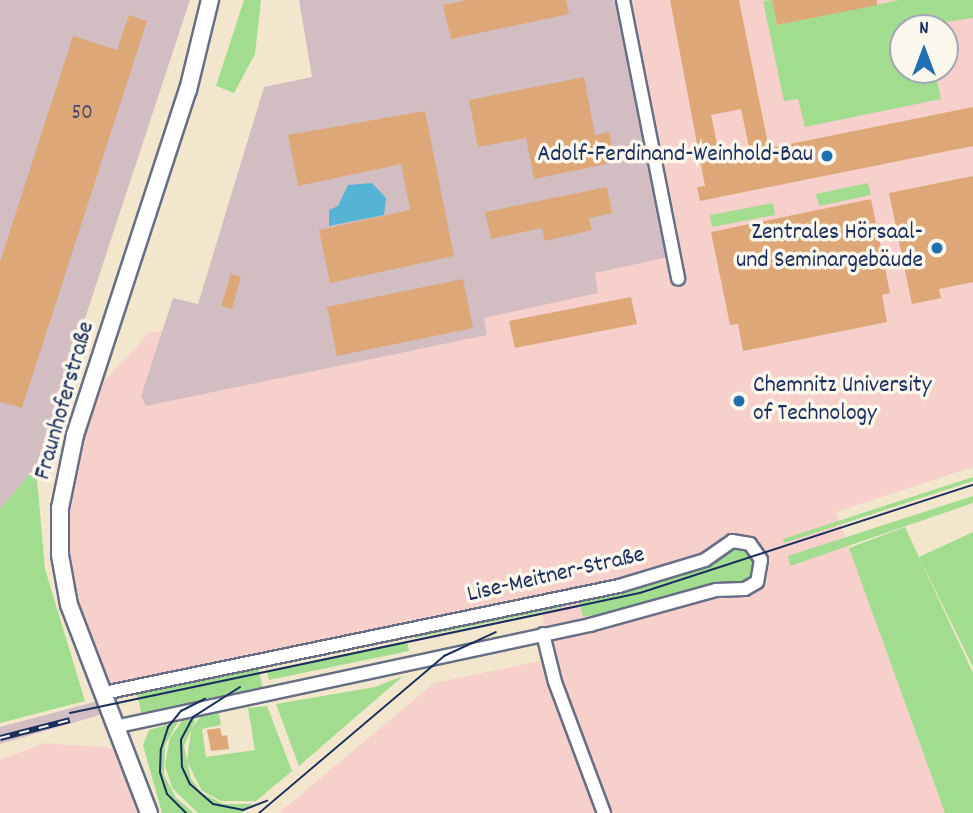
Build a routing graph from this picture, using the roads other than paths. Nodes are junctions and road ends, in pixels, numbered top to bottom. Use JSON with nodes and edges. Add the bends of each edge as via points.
{"nodes":[{"id":1,"x":210,"y":0,"type":"edge"},
{"id":2,"x":623,"y":0,"type":"edge"},
{"id":3,"x":678,"y":279,"type":"dead end"},
{"id":4,"x":543,"y":634,"type":"junction"},
{"id":5,"x":104,"y":693,"type":"junction"},
{"id":6,"x":118,"y":726,"type":"junction"},
{"id":7,"x":149,"y":813,"type":"edge"},
{"id":8,"x":604,"y":813,"type":"edge"}],
"edges":[{"from":1,"to":5,"type":"main road","name":"Fraunhoferstraße","via":[[188,90],[66,465],[60,555],[69,605]]},
{"from":2,"to":3,"type":"street"},
{"from":4,"to":5,"type":"street","name":"Lise-Meitner-Straße","via":[[708,592],[745,589],[757,582],[761,560],[750,544],[732,541],[705,560],[619,586]]},
{"from":4,"to":6,"type":"street","name":"Lise-Meitner-Straße"},
{"from":4,"to":8,"type":"street","via":[[555,682]]},
{"from":5,"to":6,"type":"main road","name":"Fraunhoferstraße"},
{"from":6,"to":7,"type":"main road","name":"Fraunhoferstraße"}]}
